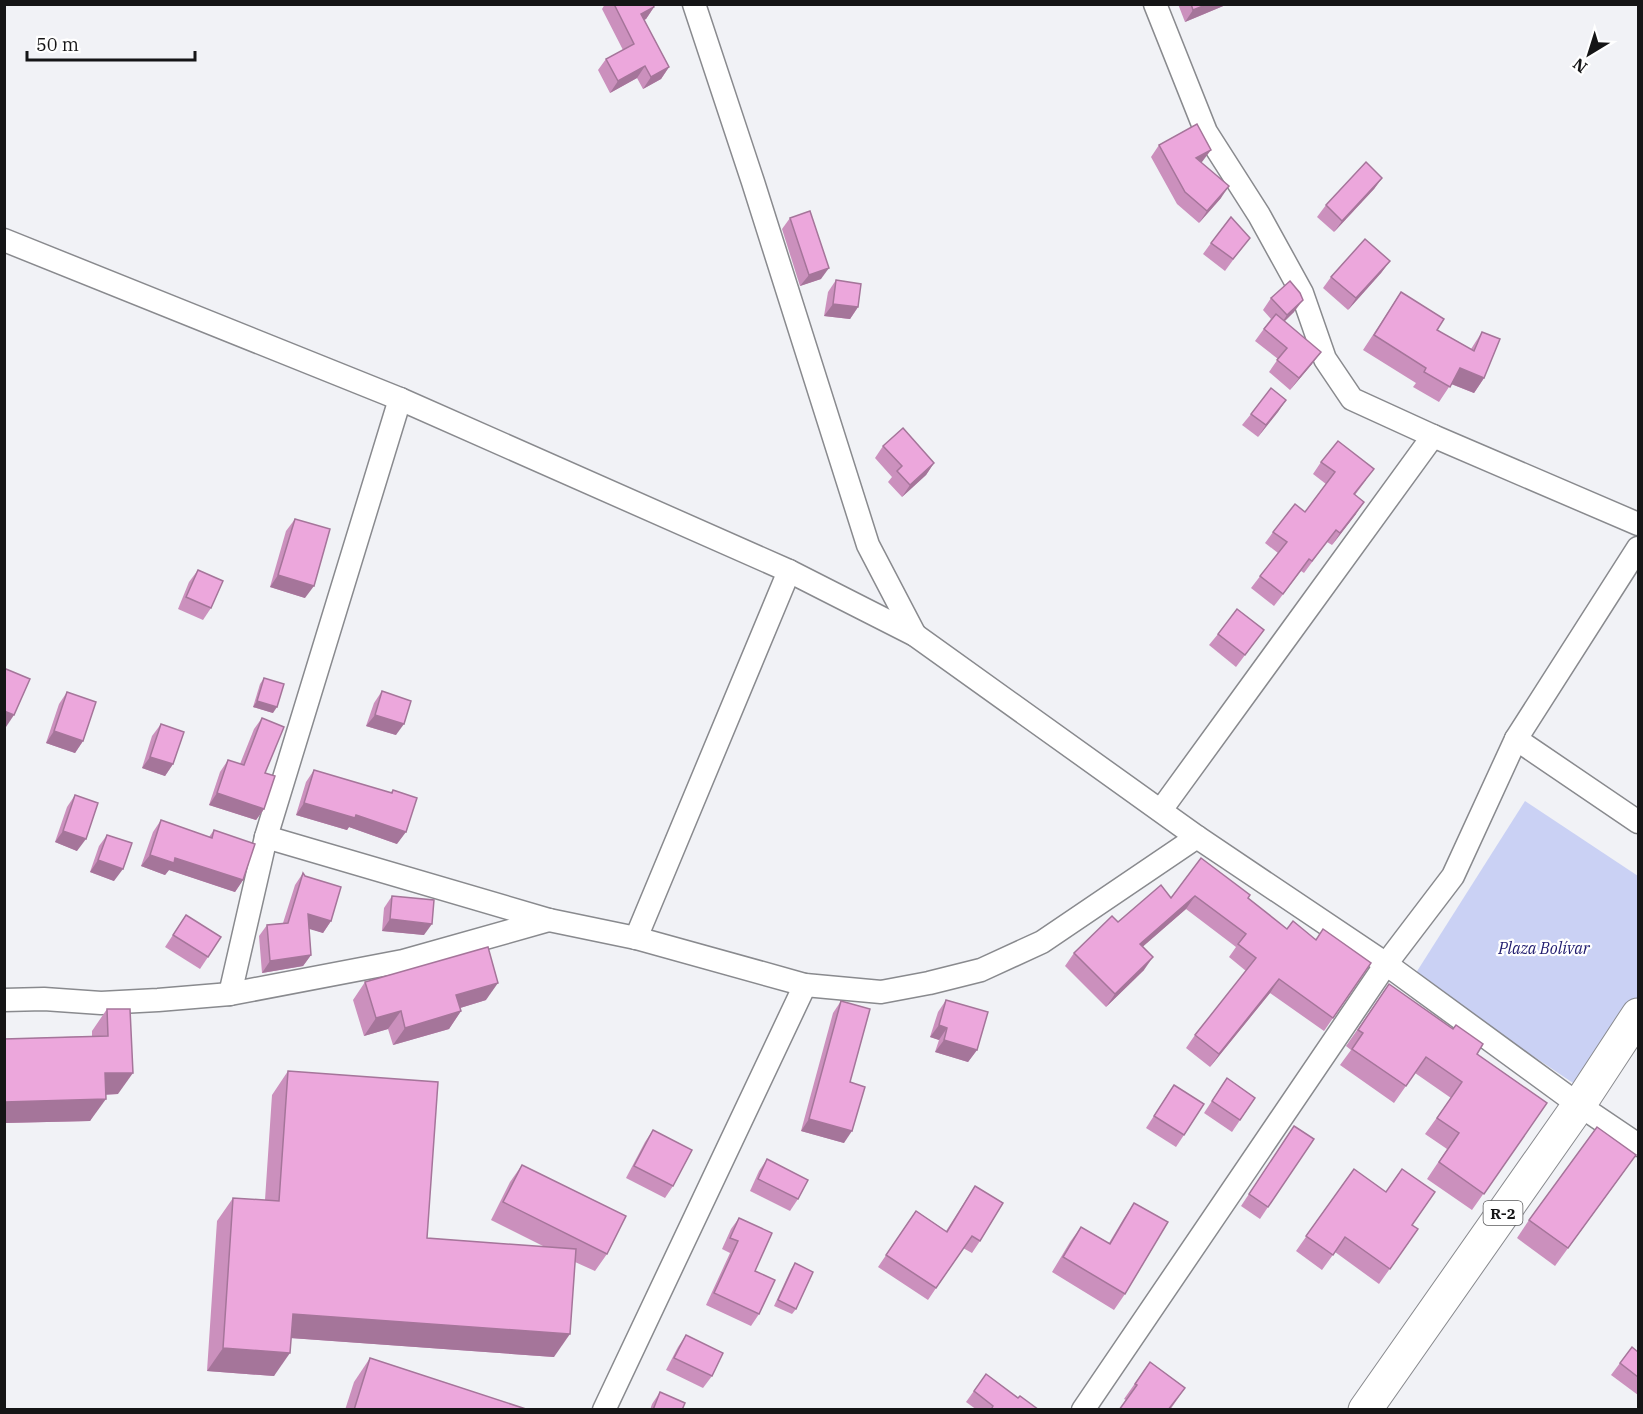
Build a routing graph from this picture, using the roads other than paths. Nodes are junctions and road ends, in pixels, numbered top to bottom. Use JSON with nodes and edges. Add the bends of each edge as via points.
{"nodes":[{"id":1,"x":694,"y":4,"type":"edge"},
{"id":2,"x":1155,"y":4,"type":"edge"},
{"id":3,"x":4,"y":240,"type":"edge"},
{"id":4,"x":400,"y":399,"type":"junction"},
{"id":5,"x":1433,"y":436,"type":"junction"},
{"id":6,"x":1638,"y":524,"type":"edge"},
{"id":7,"x":1638,"y":548,"type":"edge"},
{"id":8,"x":789,"y":571,"type":"junction"},
{"id":9,"x":915,"y":634,"type":"junction"},
{"id":10,"x":1516,"y":740,"type":"junction"},
{"id":11,"x":1161,"y":810,"type":"junction"},
{"id":12,"x":1638,"y":822,"type":"edge"},
{"id":13,"x":266,"y":837,"type":"junction"},
{"id":14,"x":1197,"y":837,"type":"junction"},
{"id":15,"x":549,"y":920,"type":"junction"},
{"id":16,"x":636,"y":938,"type":"junction"},
{"id":17,"x":1386,"y":964,"type":"junction"},
{"id":18,"x":4,"y":982,"type":"edge"},
{"id":19,"x":805,"y":986,"type":"junction"},
{"id":20,"x":230,"y":994,"type":"junction"},
{"id":21,"x":44,"y":999,"type":"junction"},
{"id":22,"x":4,"y":1000,"type":"edge"},
{"id":23,"x":1638,"y":1015,"type":"edge"},
{"id":24,"x":1579,"y":1105,"type":"junction"},
{"id":25,"x":1638,"y":1145,"type":"edge"},
{"id":26,"x":604,"y":1410,"type":"edge"},
{"id":27,"x":1083,"y":1410,"type":"edge"},
{"id":28,"x":1365,"y":1410,"type":"edge"}],
"edges":[{"from":1,"to":9,"type":"street","via":[[868,545]]},
{"from":2,"to":5,"type":"street","via":[[1206,132],[1259,215],[1302,293],[1325,359],[1352,399]]},
{"from":3,"to":4,"type":"street"},
{"from":4,"to":8,"type":"street"},
{"from":4,"to":13,"type":"street"},
{"from":5,"to":6,"type":"street"},
{"from":5,"to":11,"type":"street"},
{"from":7,"to":10,"type":"street"},
{"from":8,"to":9,"type":"street"},
{"from":8,"to":16,"type":"street"},
{"from":9,"to":11,"type":"street"},
{"from":10,"to":12,"type":"street"},
{"from":10,"to":17,"type":"street","via":[[1454,876]]},
{"from":11,"to":14,"type":"street"},
{"from":13,"to":15,"type":"street"},
{"from":13,"to":20,"type":"street"},
{"from":14,"to":17,"type":"street"},
{"from":14,"to":19,"type":"street","via":[[1042,942],[981,970],[881,992]]},
{"from":15,"to":16,"type":"street"},
{"from":15,"to":20,"type":"street","via":[[403,961]]},
{"from":16,"to":19,"type":"street"},
{"from":17,"to":24,"type":"street"},
{"from":17,"to":27,"type":"street"},
{"from":18,"to":21,"type":"street"},
{"from":19,"to":26,"type":"street"},
{"from":20,"to":21,"type":"street","via":[[101,1003]]},
{"from":21,"to":22,"type":"street"},
{"from":23,"to":24,"type":"main road","number":"R-2"},
{"from":24,"to":25,"type":"street"},
{"from":24,"to":28,"type":"main road","number":"R-2"}]}
